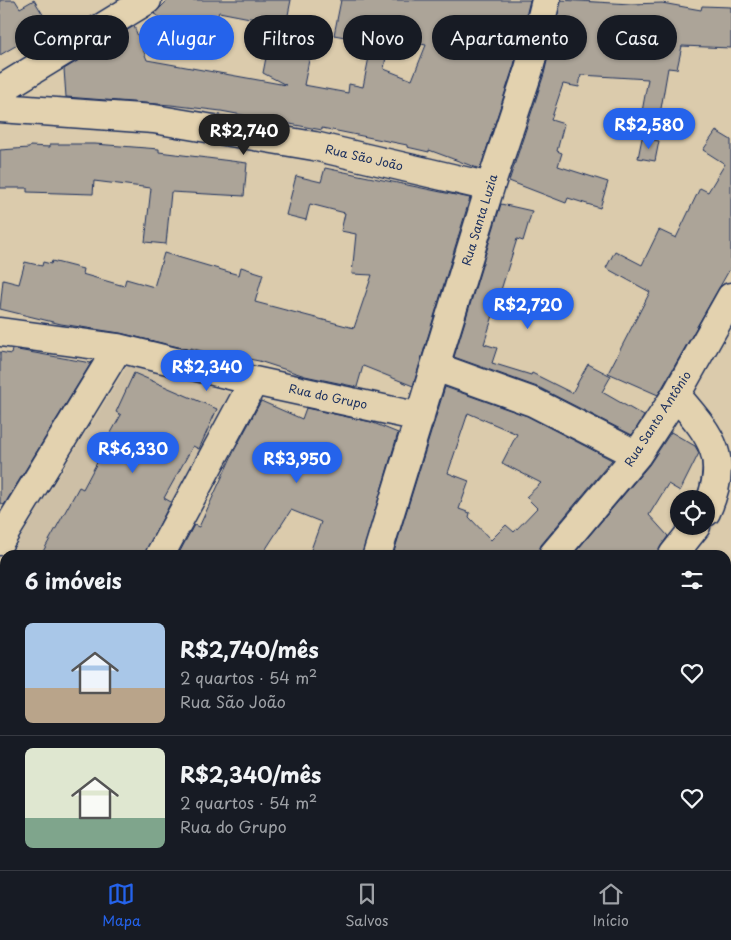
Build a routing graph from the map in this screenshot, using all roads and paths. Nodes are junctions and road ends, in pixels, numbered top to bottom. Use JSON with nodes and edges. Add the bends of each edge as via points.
{"nodes":[{"id":1,"x":147,"y":0,"type":"edge"},
{"id":2,"x":546,"y":0,"type":"edge"},
{"id":3,"x":0,"y":90,"type":"edge"},
{"id":4,"x":0,"y":108,"type":"edge"},
{"id":5,"x":490,"y":187,"type":"junction"},
{"id":6,"x":731,"y":297,"type":"edge"},
{"id":7,"x":0,"y":332,"type":"edge"},
{"id":8,"x":118,"y":348,"type":"junction"},
{"id":9,"x":436,"y":367,"type":"junction"},
{"id":10,"x":254,"y":381,"type":"junction"},
{"id":11,"x":676,"y":395,"type":"junction"},
{"id":12,"x":420,"y":417,"type":"junction"},
{"id":13,"x":637,"y":455,"type":"junction"},
{"id":14,"x":715,"y":490,"type":"edge"},
{"id":15,"x":689,"y":535,"type":"edge"},
{"id":16,"x":0,"y":541,"type":"edge"},
{"id":17,"x":163,"y":550,"type":"edge"},
{"id":18,"x":379,"y":550,"type":"edge"},
{"id":19,"x":557,"y":550,"type":"edge"},
{"id":20,"x":677,"y":550,"type":"edge"}],
"edges":[{"from":1,"to":3,"type":"street"},
{"from":2,"to":5,"type":"street","name":"Rua Santa Luzia","via":[[529,69]]},
{"from":4,"to":5,"type":"street","name":"Rua São João","via":[[154,119],[314,146]]},
{"from":5,"to":9,"type":"street","name":"Rua Santa Luzia"},
{"from":6,"to":11,"type":"street","name":"Rua Santo Antônio"},
{"from":7,"to":8,"type":"street","name":"Rua do Grupo"},
{"from":8,"to":10,"type":"street","name":"Rua do Grupo"},
{"from":8,"to":16,"type":"street"},
{"from":9,"to":12,"type":"street","name":"Rua Santa Luzia"},
{"from":9,"to":13,"type":"street","via":[[533,402]]},
{"from":10,"to":12,"type":"street","name":"Rua do Grupo"},
{"from":10,"to":17,"type":"street"},
{"from":11,"to":13,"type":"street","name":"Rua Santo Antônio"},
{"from":11,"to":14,"type":"street","via":[[708,433],[718,457],[719,480]]},
{"from":12,"to":18,"type":"street","name":"Rua Santa Luzia"},
{"from":13,"to":19,"type":"street","name":"Rua Santo Antônio"},
{"from":15,"to":20,"type":"street"}]}
